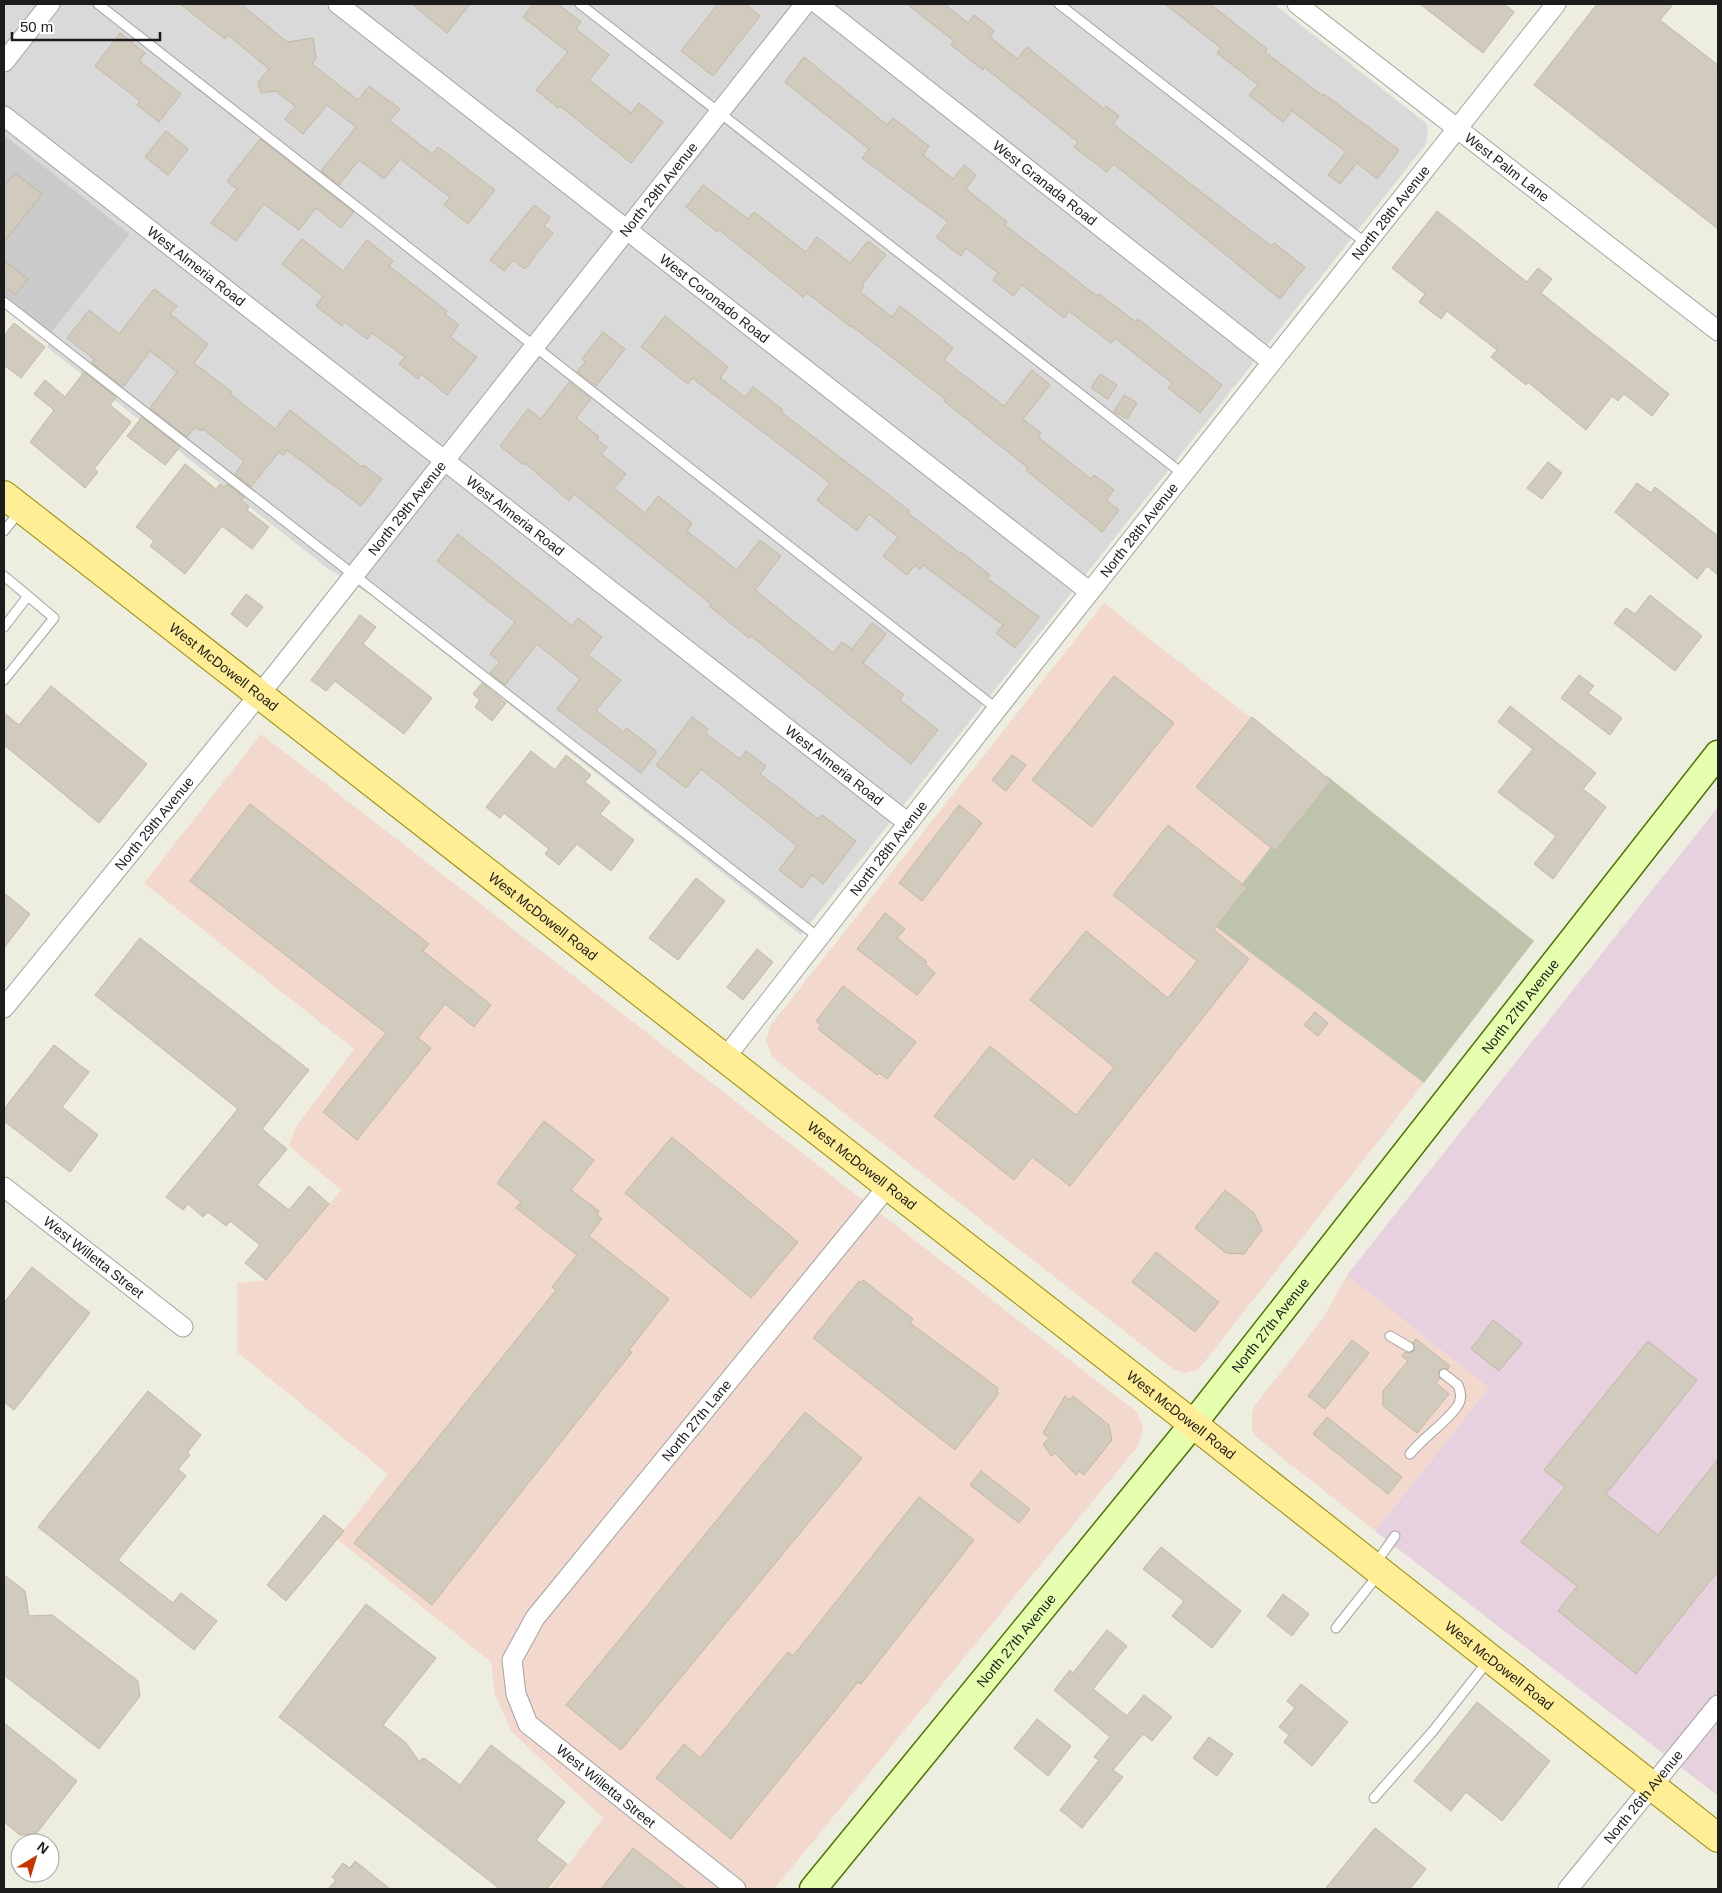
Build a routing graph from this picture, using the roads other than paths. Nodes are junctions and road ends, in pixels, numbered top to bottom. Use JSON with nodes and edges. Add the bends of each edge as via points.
{"nodes":[{"id":1,"x":50,"y":4,"type":"edge"},
{"id":2,"x":98,"y":4,"type":"edge"},
{"id":3,"x":338,"y":4,"type":"edge"},
{"id":4,"x":580,"y":4,"type":"edge"},
{"id":5,"x":805,"y":4,"type":"edge"},
{"id":6,"x":818,"y":4,"type":"edge"},
{"id":7,"x":1059,"y":4,"type":"edge"},
{"id":8,"x":1297,"y":4,"type":"edge"},
{"id":9,"x":1556,"y":4,"type":"edge"},
{"id":10,"x":4,"y":62,"type":"edge"},
{"id":11,"x":720,"y":112,"type":"junction"},
{"id":12,"x":4,"y":116,"type":"edge"},
{"id":13,"x":1458,"y":130,"type":"junction"},
{"id":14,"x":627,"y":230,"type":"junction"},
{"id":15,"x":1367,"y":244,"type":"junction"},
{"id":16,"x":4,"y":302,"type":"edge"},
{"id":17,"x":1718,"y":331,"type":"edge"},
{"id":18,"x":534,"y":346,"type":"junction"},
{"id":19,"x":1272,"y":362,"type":"junction"},
{"id":20,"x":445,"y":460,"type":"junction"},
{"id":21,"x":1183,"y":474,"type":"junction"},
{"id":22,"x":13,"y":502,"type":"edge"},
{"id":23,"x":4,"y":531,"type":"edge"},
{"id":24,"x":354,"y":575,"type":"junction"},
{"id":25,"x":4,"y":576,"type":"edge"},
{"id":26,"x":1090,"y":592,"type":"junction"},
{"id":27,"x":28,"y":596,"type":"junction"},
{"id":28,"x":4,"y":627,"type":"edge"},
{"id":29,"x":4,"y":680,"type":"edge"},
{"id":30,"x":259,"y":695,"type":"junction"},
{"id":31,"x":997,"y":709,"type":"junction"},
{"id":32,"x":1718,"y":754,"type":"edge"},
{"id":33,"x":908,"y":823,"type":"junction"},
{"id":34,"x":818,"y":937,"type":"junction"},
{"id":35,"x":4,"y":1008,"type":"edge"},
{"id":36,"x":725,"y":1058,"type":"junction"},
{"id":37,"x":888,"y":1186,"type":"junction"},
{"id":38,"x":4,"y":1187,"type":"edge"},
{"id":39,"x":184,"y":1327,"type":"dead end"},
{"id":40,"x":1390,"y":1336,"type":"dead end"},
{"id":41,"x":1409,"y":1347,"type":"dead end"},
{"id":42,"x":1444,"y":1374,"type":"dead end"},
{"id":43,"x":1193,"y":1424,"type":"junction"},
{"id":44,"x":1410,"y":1454,"type":"dead end"},
{"id":45,"x":1395,"y":1536,"type":"dead end"},
{"id":46,"x":1377,"y":1569,"type":"junction"},
{"id":47,"x":1336,"y":1628,"type":"dead end"},
{"id":48,"x":1490,"y":1659,"type":"junction"},
{"id":49,"x":512,"y":1660,"type":"joint"},
{"id":50,"x":1718,"y":1705,"type":"edge"},
{"id":51,"x":1652,"y":1786,"type":"junction"},
{"id":52,"x":1374,"y":1798,"type":"dead end"},
{"id":53,"x":1718,"y":1838,"type":"edge"},
{"id":54,"x":736,"y":1889,"type":"edge"},
{"id":55,"x":813,"y":1889,"type":"edge"},
{"id":56,"x":1568,"y":1889,"type":"edge"}],
"edges":[{"from":1,"to":10,"type":"street"},
{"from":2,"to":18,"type":"lane"},
{"from":3,"to":14,"type":"street","name":"West Coronado Road"},
{"from":4,"to":11,"type":"lane"},
{"from":5,"to":11,"type":"street","name":"North 29th Avenue"},
{"from":6,"to":19,"type":"street","name":"West Granada Road"},
{"from":7,"to":15,"type":"lane"},
{"from":8,"to":13,"type":"street","name":"West Palm Lane"},
{"from":9,"to":13,"type":"street","name":"North 28th Avenue"},
{"from":11,"to":14,"type":"street","name":"North 29th Avenue"},
{"from":11,"to":21,"type":"lane"},
{"from":12,"to":20,"type":"street","name":"West Almeria Road"},
{"from":13,"to":15,"type":"street","name":"North 28th Avenue"},
{"from":13,"to":17,"type":"street","name":"West Palm Lane"},
{"from":14,"to":18,"type":"street","name":"North 29th Avenue"},
{"from":14,"to":26,"type":"street","name":"West Coronado Road"},
{"from":15,"to":19,"type":"street","name":"North 28th Avenue"},
{"from":16,"to":24,"type":"lane"},
{"from":18,"to":20,"type":"street","name":"North 29th Avenue"},
{"from":18,"to":31,"type":"lane"},
{"from":19,"to":21,"type":"street","name":"North 28th Avenue"},
{"from":20,"to":24,"type":"street","name":"North 29th Avenue"},
{"from":20,"to":33,"type":"street","name":"West Almeria Road"},
{"from":21,"to":26,"type":"street","name":"North 28th Avenue"},
{"from":22,"to":23,"type":"lane"},
{"from":22,"to":30,"type":"main road","name":"West McDowell Road"},
{"from":24,"to":30,"type":"street","name":"North 29th Avenue"},
{"from":24,"to":34,"type":"lane"},
{"from":25,"to":27,"type":"lane"},
{"from":26,"to":31,"type":"street","name":"North 28th Avenue"},
{"from":27,"to":28,"type":"lane"},
{"from":27,"to":29,"type":"lane","via":[[54,618]]},
{"from":30,"to":35,"type":"street","name":"North 29th Avenue"},
{"from":30,"to":36,"type":"main road","name":"West McDowell Road"},
{"from":31,"to":33,"type":"street","name":"North 28th Avenue"},
{"from":32,"to":43,"type":"main road","name":"North 27th Avenue"},
{"from":33,"to":34,"type":"street","name":"North 28th Avenue"},
{"from":34,"to":36,"type":"street","name":"North 28th Avenue"},
{"from":36,"to":37,"type":"main road","name":"West McDowell Road"},
{"from":37,"to":43,"type":"main road","name":"West McDowell Road"},
{"from":37,"to":49,"type":"street","name":"North 27th Lane","via":[[535,1618]]},
{"from":38,"to":39,"type":"street","name":"West Willetta Street"},
{"from":40,"to":41,"type":"lane"},
{"from":42,"to":44,"type":"lane","via":[[1458,1385],[1460,1398],[1457,1407]]},
{"from":43,"to":46,"type":"main road","name":"West McDowell Road"},
{"from":43,"to":55,"type":"main road","name":"North 27th Avenue"},
{"from":45,"to":46,"type":"lane"},
{"from":46,"to":47,"type":"lane"},
{"from":46,"to":48,"type":"main road","name":"West McDowell Road"},
{"from":48,"to":51,"type":"main road","name":"West McDowell Road"},
{"from":48,"to":52,"type":"lane","via":[[1433,1732]]},
{"from":49,"to":54,"type":"street","name":"West Willetta Street","via":[[516,1694],[528,1724]]},
{"from":50,"to":51,"type":"street","name":"North 26th Avenue"},
{"from":51,"to":53,"type":"main road","name":"West McDowell Road"},
{"from":51,"to":56,"type":"street","name":"North 26th Avenue"}]}
